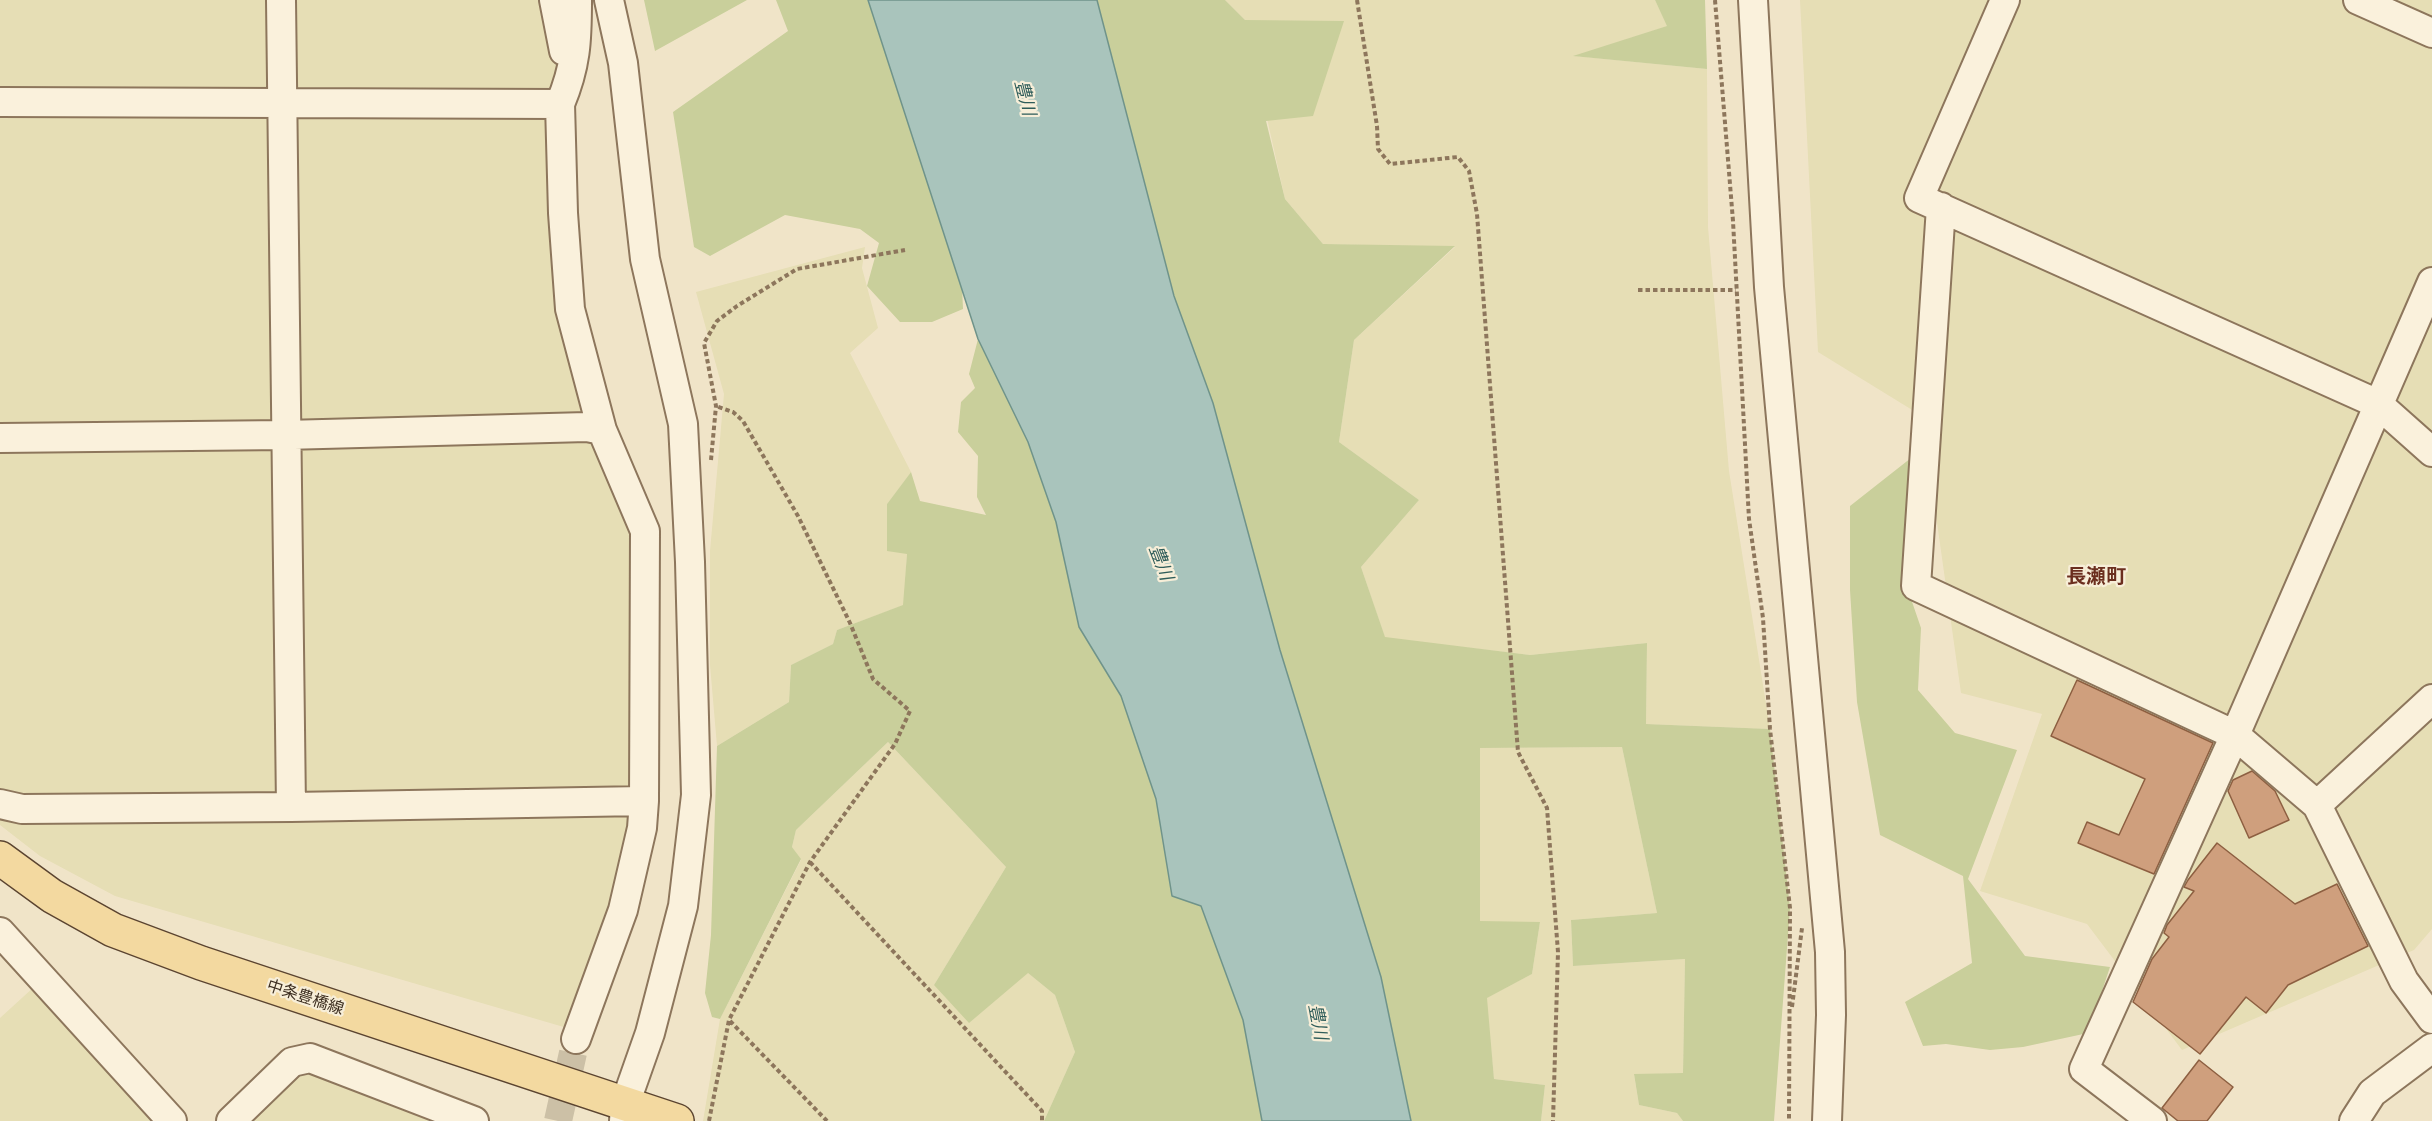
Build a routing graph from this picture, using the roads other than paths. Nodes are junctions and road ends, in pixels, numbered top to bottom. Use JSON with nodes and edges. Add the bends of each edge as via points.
{"nodes":[{"id":1,"x":281,"y":0,"type":"edge"},
{"id":2,"x":554,"y":0,"type":"edge"},
{"id":3,"x":577,"y":0,"type":"edge"},
{"id":4,"x":587,"y":0,"type":"edge"},
{"id":5,"x":609,"y":0,"type":"edge"},
{"id":6,"x":1753,"y":0,"type":"edge"},
{"id":7,"x":2005,"y":0,"type":"edge"},
{"id":8,"x":2358,"y":0,"type":"edge"},
{"id":9,"x":2432,"y":33,"type":"edge"},
{"id":10,"x":623,"y":63,"type":"junction"},
{"id":11,"x":565,"y":92,"type":"junction"},
{"id":12,"x":0,"y":102,"type":"edge"},
{"id":13,"x":282,"y":103,"type":"junction"},
{"id":14,"x":1941,"y":207,"type":"junction"},
{"id":15,"x":2432,"y":282,"type":"edge"},
{"id":16,"x":2378,"y":404,"type":"junction"},
{"id":17,"x":602,"y":430,"type":"junction"},
{"id":18,"x":285,"y":435,"type":"junction"},
{"id":19,"x":0,"y":438,"type":"edge"},
{"id":20,"x":2432,"y":452,"type":"edge"},
{"id":21,"x":2432,"y":699,"type":"edge"},
{"id":22,"x":2235,"y":735,"type":"junction"},
{"id":23,"x":644,"y":801,"type":"junction"},
{"id":24,"x":0,"y":804,"type":"edge"},
{"id":25,"x":2316,"y":805,"type":"junction"},
{"id":26,"x":291,"y":807,"type":"junction"},
{"id":27,"x":0,"y":858,"type":"edge"},
{"id":28,"x":0,"y":932,"type":"edge"},
{"id":29,"x":2432,"y":1019,"type":"edge"},
{"id":30,"x":576,"y":1039,"type":"tunnel mouth"},
{"id":31,"x":2432,"y":1048,"type":"edge"},
{"id":32,"x":625,"y":1112,"type":"edge"},
{"id":33,"x":670,"y":1119,"type":"edge"},
{"id":34,"x":172,"y":1121,"type":"edge"},
{"id":35,"x":231,"y":1121,"type":"edge"},
{"id":36,"x":474,"y":1121,"type":"edge"},
{"id":37,"x":1827,"y":1121,"type":"edge"},
{"id":38,"x":2152,"y":1121,"type":"edge"},
{"id":39,"x":2354,"y":1121,"type":"edge"}],
"edges":[{"from":1,"to":13,"type":"street"},
{"from":2,"to":11,"type":"street"},
{"from":3,"to":11,"type":"street","via":[[577,45]]},
{"from":4,"to":10,"type":"street","via":[[606,45]]},
{"from":5,"to":10,"type":"street"},
{"from":6,"to":37,"type":"street","via":[[1769,287],[1830,952]]},
{"from":7,"to":14,"type":"street","via":[[1919,198]]},
{"from":8,"to":9,"type":"street"},
{"from":10,"to":32,"type":"street","via":[[645,260],[682,424],[696,795],[683,906]]},
{"from":11,"to":13,"type":"street"},
{"from":11,"to":17,"type":"street","via":[[563,213],[570,309]]},
{"from":12,"to":13,"type":"street"},
{"from":13,"to":18,"type":"street"},
{"from":14,"to":16,"type":"street"},
{"from":14,"to":22,"type":"street","via":[[1916,586]]},
{"from":15,"to":16,"type":"street"},
{"from":16,"to":20,"type":"street"},
{"from":16,"to":22,"type":"street"},
{"from":17,"to":18,"type":"street"},
{"from":17,"to":23,"type":"street","via":[[645,531]]},
{"from":18,"to":19,"type":"street"},
{"from":18,"to":26,"type":"street"},
{"from":21,"to":25,"type":"street"},
{"from":22,"to":25,"type":"street"},
{"from":22,"to":38,"type":"street","via":[[2084,1069]]},
{"from":23,"to":26,"type":"street"},
{"from":23,"to":30,"type":"street","via":[[642,828],[623,910]]},
{"from":24,"to":26,"type":"street","via":[[22,809]]},
{"from":25,"to":29,"type":"street","via":[[2404,981]]},
{"from":27,"to":32,"type":"main road","name":"中条豊橋線","via":[[52,896],[113,930]]},
{"from":28,"to":34,"type":"street"},
{"from":31,"to":39,"type":"street","via":[[2372,1093]]},
{"from":32,"to":33,"type":"main road","name":"中条豊橋線"},
{"from":35,"to":36,"type":"street","via":[[292,1062],[310,1058]]}]}
